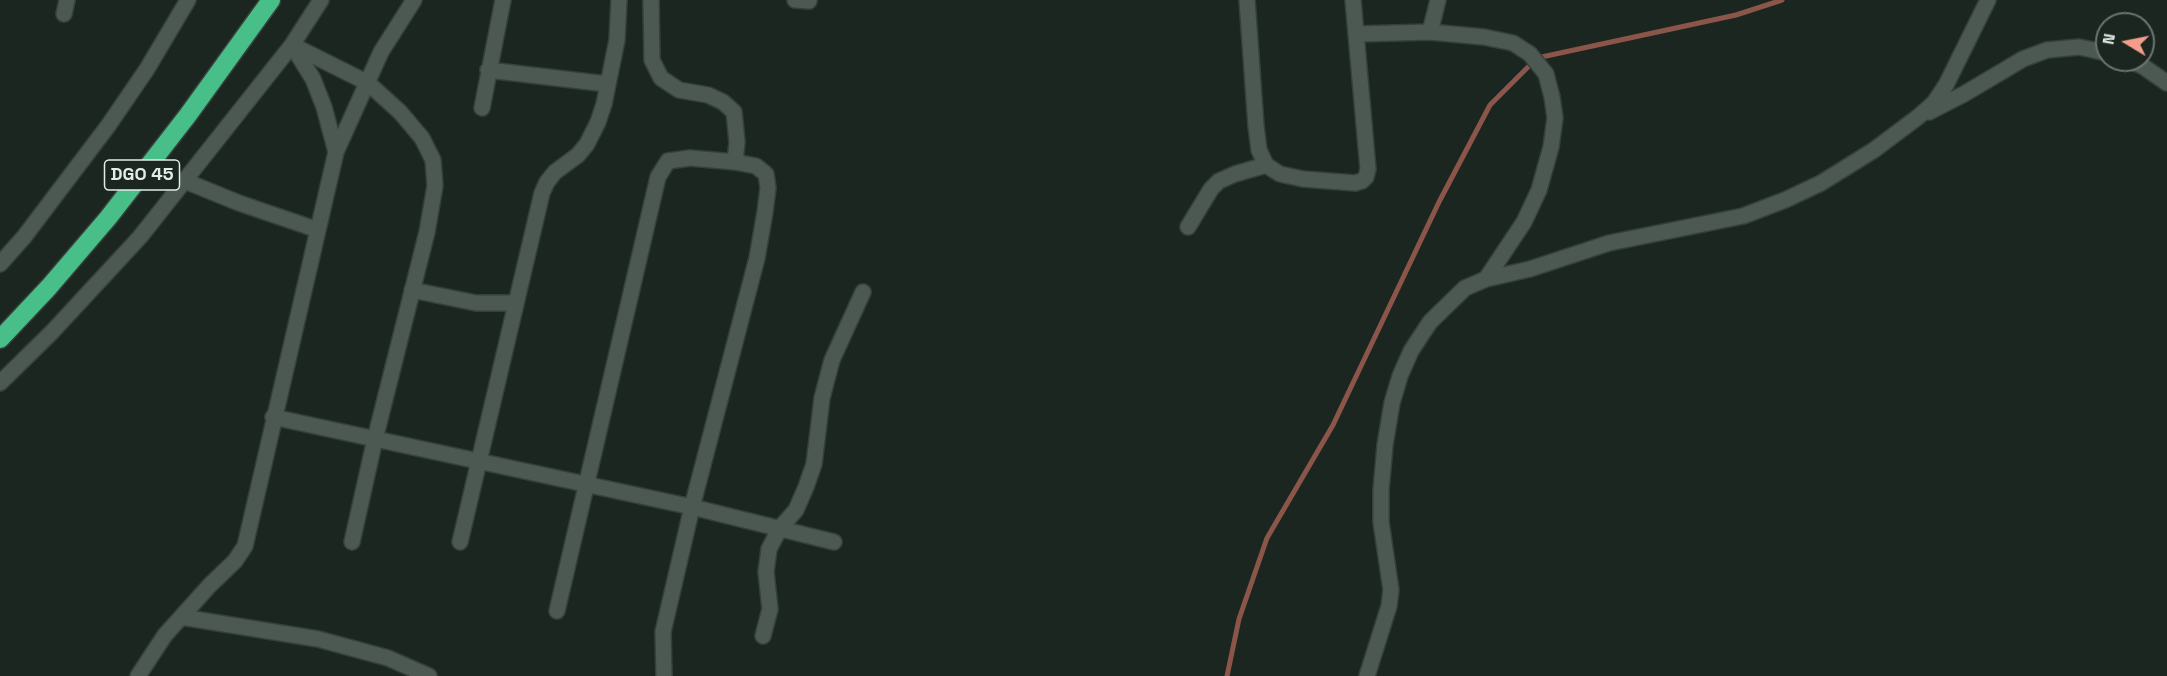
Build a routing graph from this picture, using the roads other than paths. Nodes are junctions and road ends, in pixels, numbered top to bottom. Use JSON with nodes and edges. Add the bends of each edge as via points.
{"nodes":[{"id":1,"x":188,"y":0,"type":"edge"},
{"id":2,"x":271,"y":0,"type":"edge"},
{"id":3,"x":321,"y":0,"type":"edge"},
{"id":4,"x":414,"y":0,"type":"edge"},
{"id":5,"x":503,"y":0,"type":"edge"},
{"id":6,"x":619,"y":0,"type":"edge"},
{"id":7,"x":651,"y":0,"type":"edge"},
{"id":8,"x":1247,"y":0,"type":"edge"},
{"id":9,"x":1353,"y":0,"type":"edge"},
{"id":10,"x":1438,"y":0,"type":"edge"},
{"id":11,"x":1988,"y":0,"type":"edge"},
{"id":12,"x":1430,"y":32,"type":"junction"},
{"id":13,"x":1357,"y":34,"type":"junction"},
{"id":14,"x":292,"y":45,"type":"junction"},
{"id":15,"x":2095,"y":50,"type":"edge"},
{"id":16,"x":488,"y":70,"type":"junction"},
{"id":17,"x":2151,"y":72,"type":"edge"},
{"id":18,"x":368,"y":83,"type":"junction"},
{"id":19,"x":2167,"y":83,"type":"edge"},
{"id":20,"x":608,"y":84,"type":"junction"},
{"id":21,"x":482,"y":108,"type":"dead end"},
{"id":22,"x":1918,"y":117,"type":"junction"},
{"id":23,"x":336,"y":152,"type":"junction"},
{"id":24,"x":735,"y":162,"type":"junction"},
{"id":25,"x":1266,"y":165,"type":"junction"},
{"id":26,"x":185,"y":181,"type":"junction"},
{"id":27,"x":1188,"y":227,"type":"dead end"},
{"id":28,"x":318,"y":230,"type":"junction"},
{"id":29,"x":0,"y":264,"type":"edge"},
{"id":30,"x":1486,"y":279,"type":"junction"},
{"id":31,"x":412,"y":290,"type":"junction"},
{"id":32,"x":863,"y":292,"type":"dead end"},
{"id":33,"x":516,"y":303,"type":"junction"},
{"id":34,"x":0,"y":339,"type":"edge"},
{"id":35,"x":0,"y":383,"type":"edge"},
{"id":36,"x":273,"y":417,"type":"junction"},
{"id":37,"x":375,"y":439,"type":"junction"},
{"id":38,"x":478,"y":461,"type":"junction"},
{"id":39,"x":587,"y":485,"type":"junction"},
{"id":40,"x":692,"y":507,"type":"junction"},
{"id":41,"x":780,"y":528,"type":"junction"},
{"id":42,"x":352,"y":542,"type":"dead end"},
{"id":43,"x":460,"y":542,"type":"dead end"},
{"id":44,"x":834,"y":542,"type":"dead end"},
{"id":45,"x":557,"y":611,"type":"dead end"},
{"id":46,"x":181,"y":617,"type":"junction"},
{"id":47,"x":763,"y":636,"type":"dead end"},
{"id":48,"x":150,"y":656,"type":"junction"},
{"id":49,"x":138,"y":676,"type":"edge"},
{"id":50,"x":147,"y":676,"type":"edge"},
{"id":51,"x":429,"y":676,"type":"edge"},
{"id":52,"x":664,"y":676,"type":"edge"},
{"id":53,"x":1367,"y":676,"type":"edge"}],
"edges":[{"from":1,"to":29,"type":"street","via":[[108,126]]},
{"from":2,"to":34,"type":"highway","number":"DGO 45","via":[[108,218]]},
{"from":3,"to":14,"type":"street"},
{"from":4,"to":18,"type":"street","via":[[381,52]]},
{"from":5,"to":16,"type":"street"},
{"from":6,"to":20,"type":"street","via":[[617,40]]},
{"from":7,"to":24,"type":"street","via":[[652,60],[661,78],[679,90],[708,95],[734,112]]},
{"from":8,"to":25,"type":"street","via":[[1256,126],[1259,150]]},
{"from":9,"to":13,"type":"street"},
{"from":10,"to":12,"type":"street"},
{"from":11,"to":22,"type":"street","via":[[1946,85]]},
{"from":12,"to":13,"type":"street"},
{"from":12,"to":30,"type":"street","via":[[1513,43],[1530,54],[1546,74],[1552,98],[1555,118],[1551,147],[1539,190],[1524,222]]},
{"from":13,"to":25,"type":"street","via":[[1366,177],[1355,183],[1303,179],[1280,174]]},
{"from":14,"to":18,"type":"street"},
{"from":14,"to":23,"type":"street","via":[[317,88]]},
{"from":14,"to":26,"type":"street"},
{"from":15,"to":22,"type":"street","via":[[2079,47],[2047,50],[2023,59]]},
{"from":16,"to":20,"type":"street"},
{"from":16,"to":21,"type":"street"},
{"from":17,"to":19,"type":"street"},
{"from":18,"to":23,"type":"street"},
{"from":18,"to":31,"type":"street","via":[[422,138],[433,160],[435,186]]},
{"from":20,"to":33,"type":"street","via":[[587,144],[547,182]]},
{"from":22,"to":30,"type":"street","via":[[1821,183],[1743,216],[1609,243]]},
{"from":23,"to":28,"type":"street"},
{"from":24,"to":39,"type":"street","via":[[690,158],[668,161],[662,167],[653,192]]},
{"from":24,"to":40,"type":"street","via":[[756,166],[766,174],[767,196],[757,258]]},
{"from":25,"to":27,"type":"street","via":[[1219,181]]},
{"from":26,"to":28,"type":"street"},
{"from":26,"to":35,"type":"street","via":[[140,237]]},
{"from":28,"to":36,"type":"street"},
{"from":30,"to":53,"type":"street","via":[[1465,288],[1430,322],[1400,376],[1392,403],[1381,490],[1381,522],[1391,590]]},
{"from":31,"to":33,"type":"street","via":[[476,303]]},
{"from":31,"to":37,"type":"street"},
{"from":32,"to":41,"type":"street","via":[[832,360],[809,479],[796,510]]},
{"from":33,"to":38,"type":"street"},
{"from":36,"to":37,"type":"street"},
{"from":36,"to":46,"type":"street","via":[[245,546]]},
{"from":37,"to":38,"type":"street"},
{"from":37,"to":42,"type":"street"},
{"from":38,"to":39,"type":"street"},
{"from":38,"to":43,"type":"street"},
{"from":39,"to":40,"type":"street"},
{"from":39,"to":45,"type":"street"},
{"from":40,"to":41,"type":"street"},
{"from":40,"to":52,"type":"street","via":[[663,632]]},
{"from":41,"to":44,"type":"street"},
{"from":41,"to":47,"type":"street","via":[[769,549],[766,572],[770,609]]},
{"from":46,"to":48,"type":"street"},
{"from":46,"to":51,"type":"street","via":[[318,639],[388,658]]},
{"from":48,"to":49,"type":"street"},
{"from":48,"to":50,"type":"street"}]}
